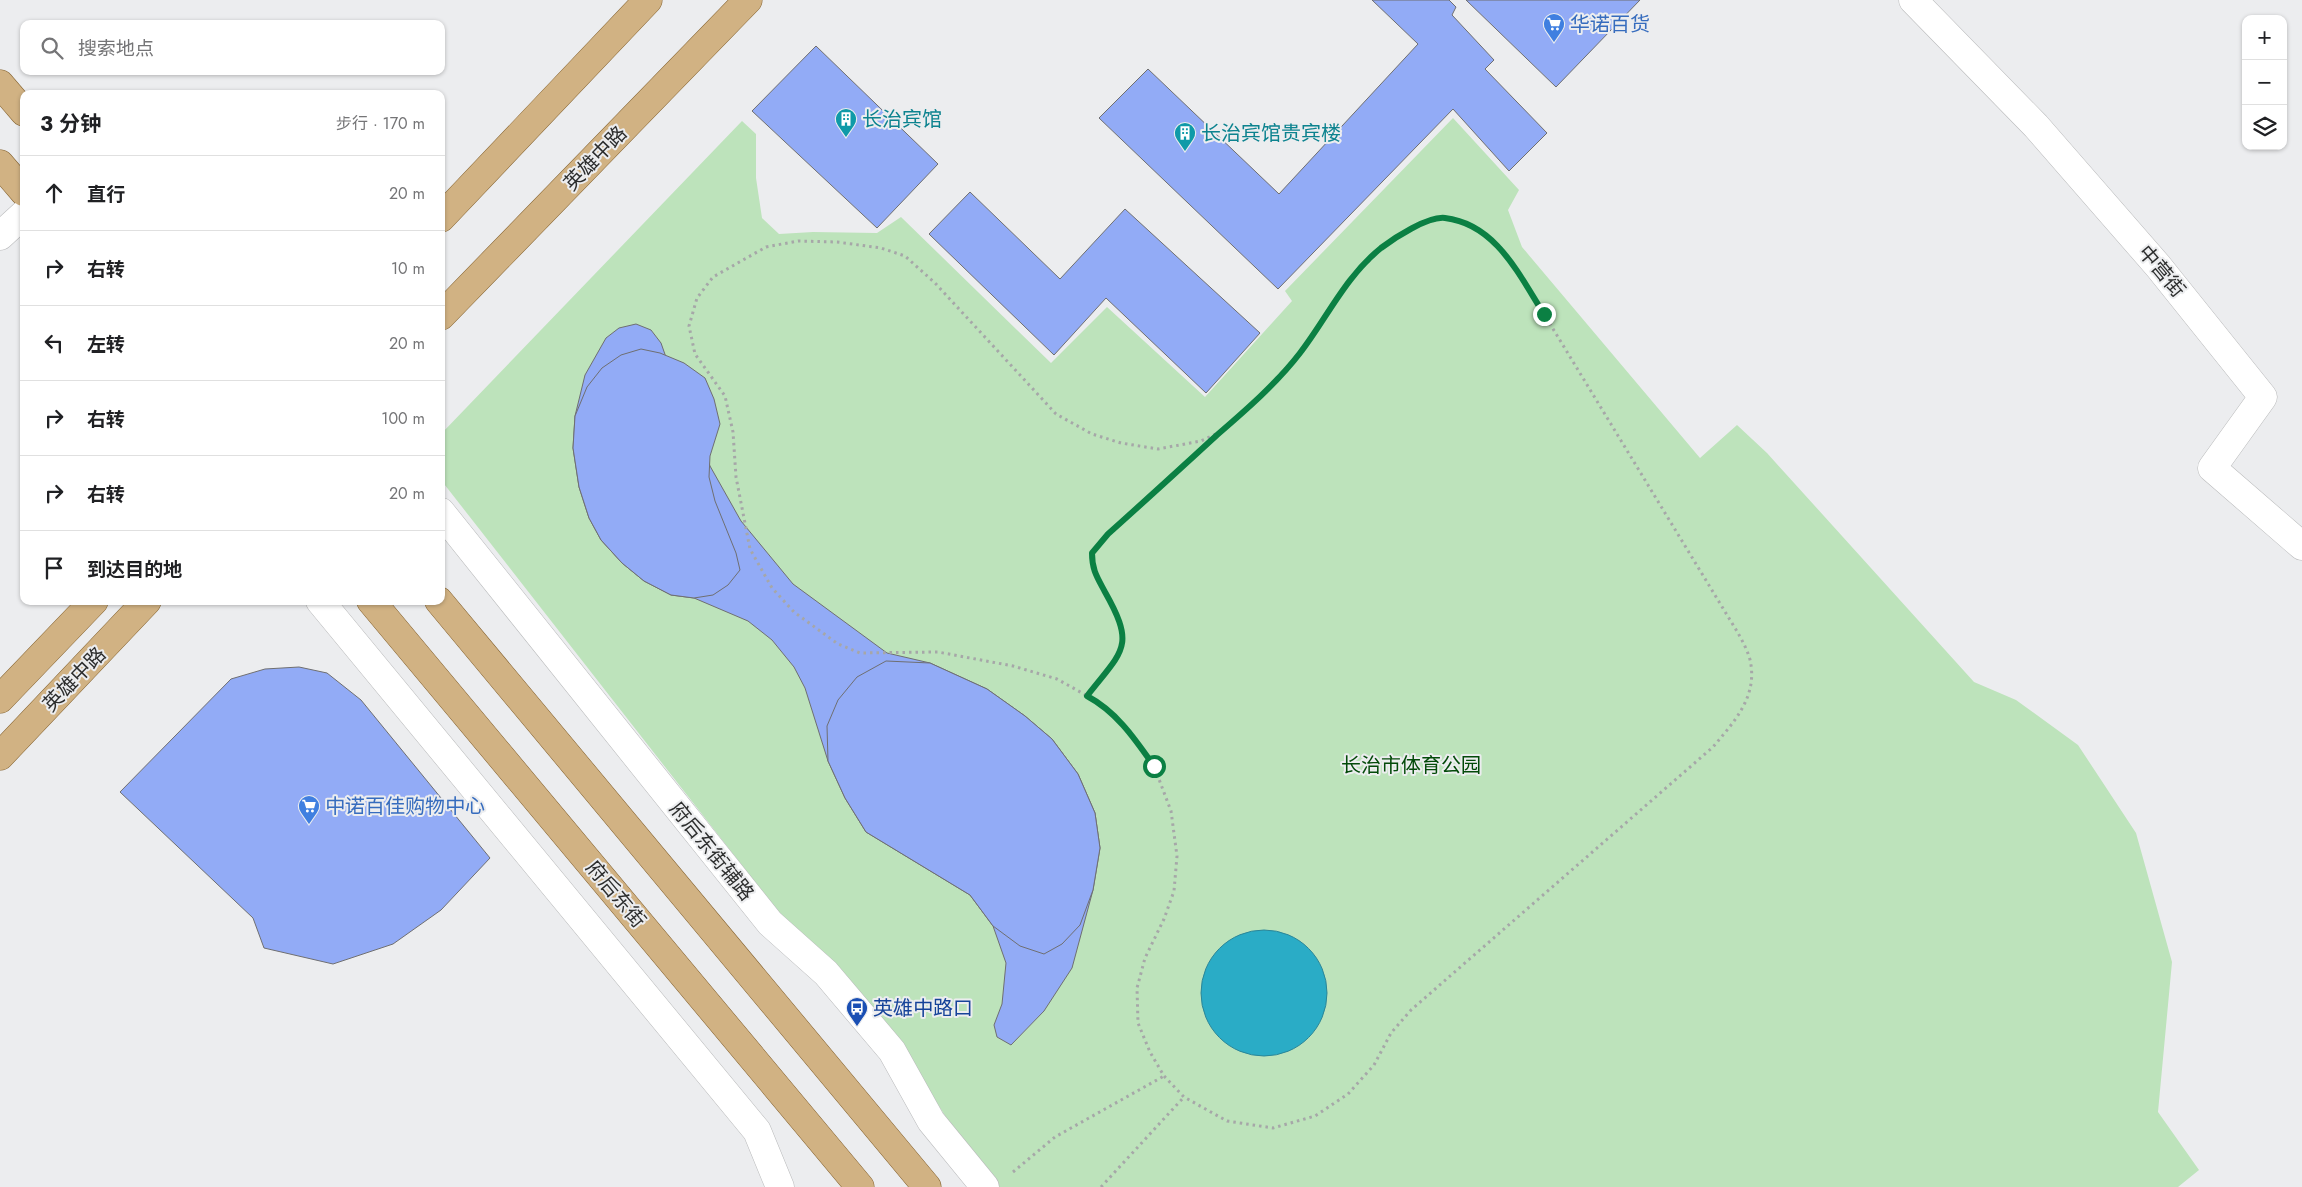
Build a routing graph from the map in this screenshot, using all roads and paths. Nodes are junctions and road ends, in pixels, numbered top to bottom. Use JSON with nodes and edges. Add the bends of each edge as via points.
{"nodes":[{"id":1,"x":648,"y":0,"type":"edge"},
{"id":2,"x":748,"y":0,"type":"edge"},
{"id":3,"x":1913,"y":0,"type":"edge"},
{"id":4,"x":0,"y":84,"type":"edge"},
{"id":5,"x":20,"y":107,"type":"edge"},
{"id":6,"x":0,"y":164,"type":"edge"},
{"id":7,"x":20,"y":187,"type":"edge"},
{"id":8,"x":445,"y":214,"type":"edge"},
{"id":9,"x":20,"y":218,"type":"edge"},
{"id":10,"x":0,"y":236,"type":"edge"},
{"id":11,"x":445,"y":312,"type":"edge"},
{"id":12,"x":1222,"y":431,"type":"junction"},
{"id":13,"x":445,"y":517,"type":"edge"},
{"id":14,"x":2302,"y":546,"type":"edge"},
{"id":15,"x":90,"y":605,"type":"edge"},
{"id":16,"x":143,"y":605,"type":"edge"},
{"id":17,"x":323,"y":605,"type":"edge"},
{"id":18,"x":374,"y":605,"type":"edge"},
{"id":19,"x":442,"y":605,"type":"edge"},
{"id":20,"x":1087,"y":696,"type":"junction"},
{"id":21,"x":0,"y":698,"type":"edge"},
{"id":22,"x":0,"y":756,"type":"edge"},
{"id":23,"x":1164,"y":1076,"type":"junction"},
{"id":24,"x":1184,"y":1097,"type":"junction"},
{"id":25,"x":1009,"y":1175,"type":"dead end"},
{"id":26,"x":780,"y":1187,"type":"edge"},
{"id":27,"x":860,"y":1187,"type":"edge"},
{"id":28,"x":926,"y":1187,"type":"edge"},
{"id":29,"x":985,"y":1187,"type":"edge"},
{"id":30,"x":1101,"y":1187,"type":"edge"}],
"edges":[{"from":1,"to":8,"type":"main road"},
{"from":2,"to":11,"type":"main road","name":"英雄中路"},
{"from":3,"to":14,"type":"street","name":"中营街","via":[[2036,126],[2158,266],[2263,397],[2212,468]]},
{"from":4,"to":5,"type":"main road"},
{"from":6,"to":7,"type":"main road"},
{"from":9,"to":10,"type":"street"},
{"from":12,"to":20,"type":"path","via":[[1108,534],[1092,553],[1092,568],[1119,617],[1124,639],[1117,656]]},
{"from":12,"to":20,"type":"path","via":[[1201,441],[1158,449],[1122,443],[1084,430],[1056,414],[935,283],[905,256],[881,248],[798,241],[766,247],[713,278],[696,298],[689,326],[695,354],[725,396],[750,549],[772,588],[794,612],[838,644],[860,653],[938,652],[1012,666],[1057,679]]},
{"from":12,"to":24,"type":"path","via":[[1300,353],[1332,304],[1381,248],[1416,226],[1443,218],[1470,225],[1502,248],[1738,632],[1752,664],[1751,690],[1739,716],[1713,747],[1411,1010],[1391,1033],[1374,1065],[1348,1094],[1314,1116],[1273,1128],[1227,1120]]},
{"from":13,"to":29,"type":"street","name":"府后东街辅路","via":[[770,923],[826,973],[892,1050],[932,1121]]},
{"from":15,"to":21,"type":"main road","name":"英雄中路"},
{"from":16,"to":22,"type":"main road","name":"英雄中路"},
{"from":17,"to":26,"type":"street","via":[[757,1131]]},
{"from":18,"to":27,"type":"main road","name":"府后东街"},
{"from":19,"to":28,"type":"main road"},
{"from":20,"to":23,"type":"path","via":[[1100,703],[1130,731],[1154,766],[1171,811],[1177,856],[1174,891],[1145,958],[1137,988],[1138,1023]]},
{"from":23,"to":24,"type":"path"},
{"from":23,"to":25,"type":"path","via":[[1055,1137]]},
{"from":24,"to":30,"type":"path"}]}
